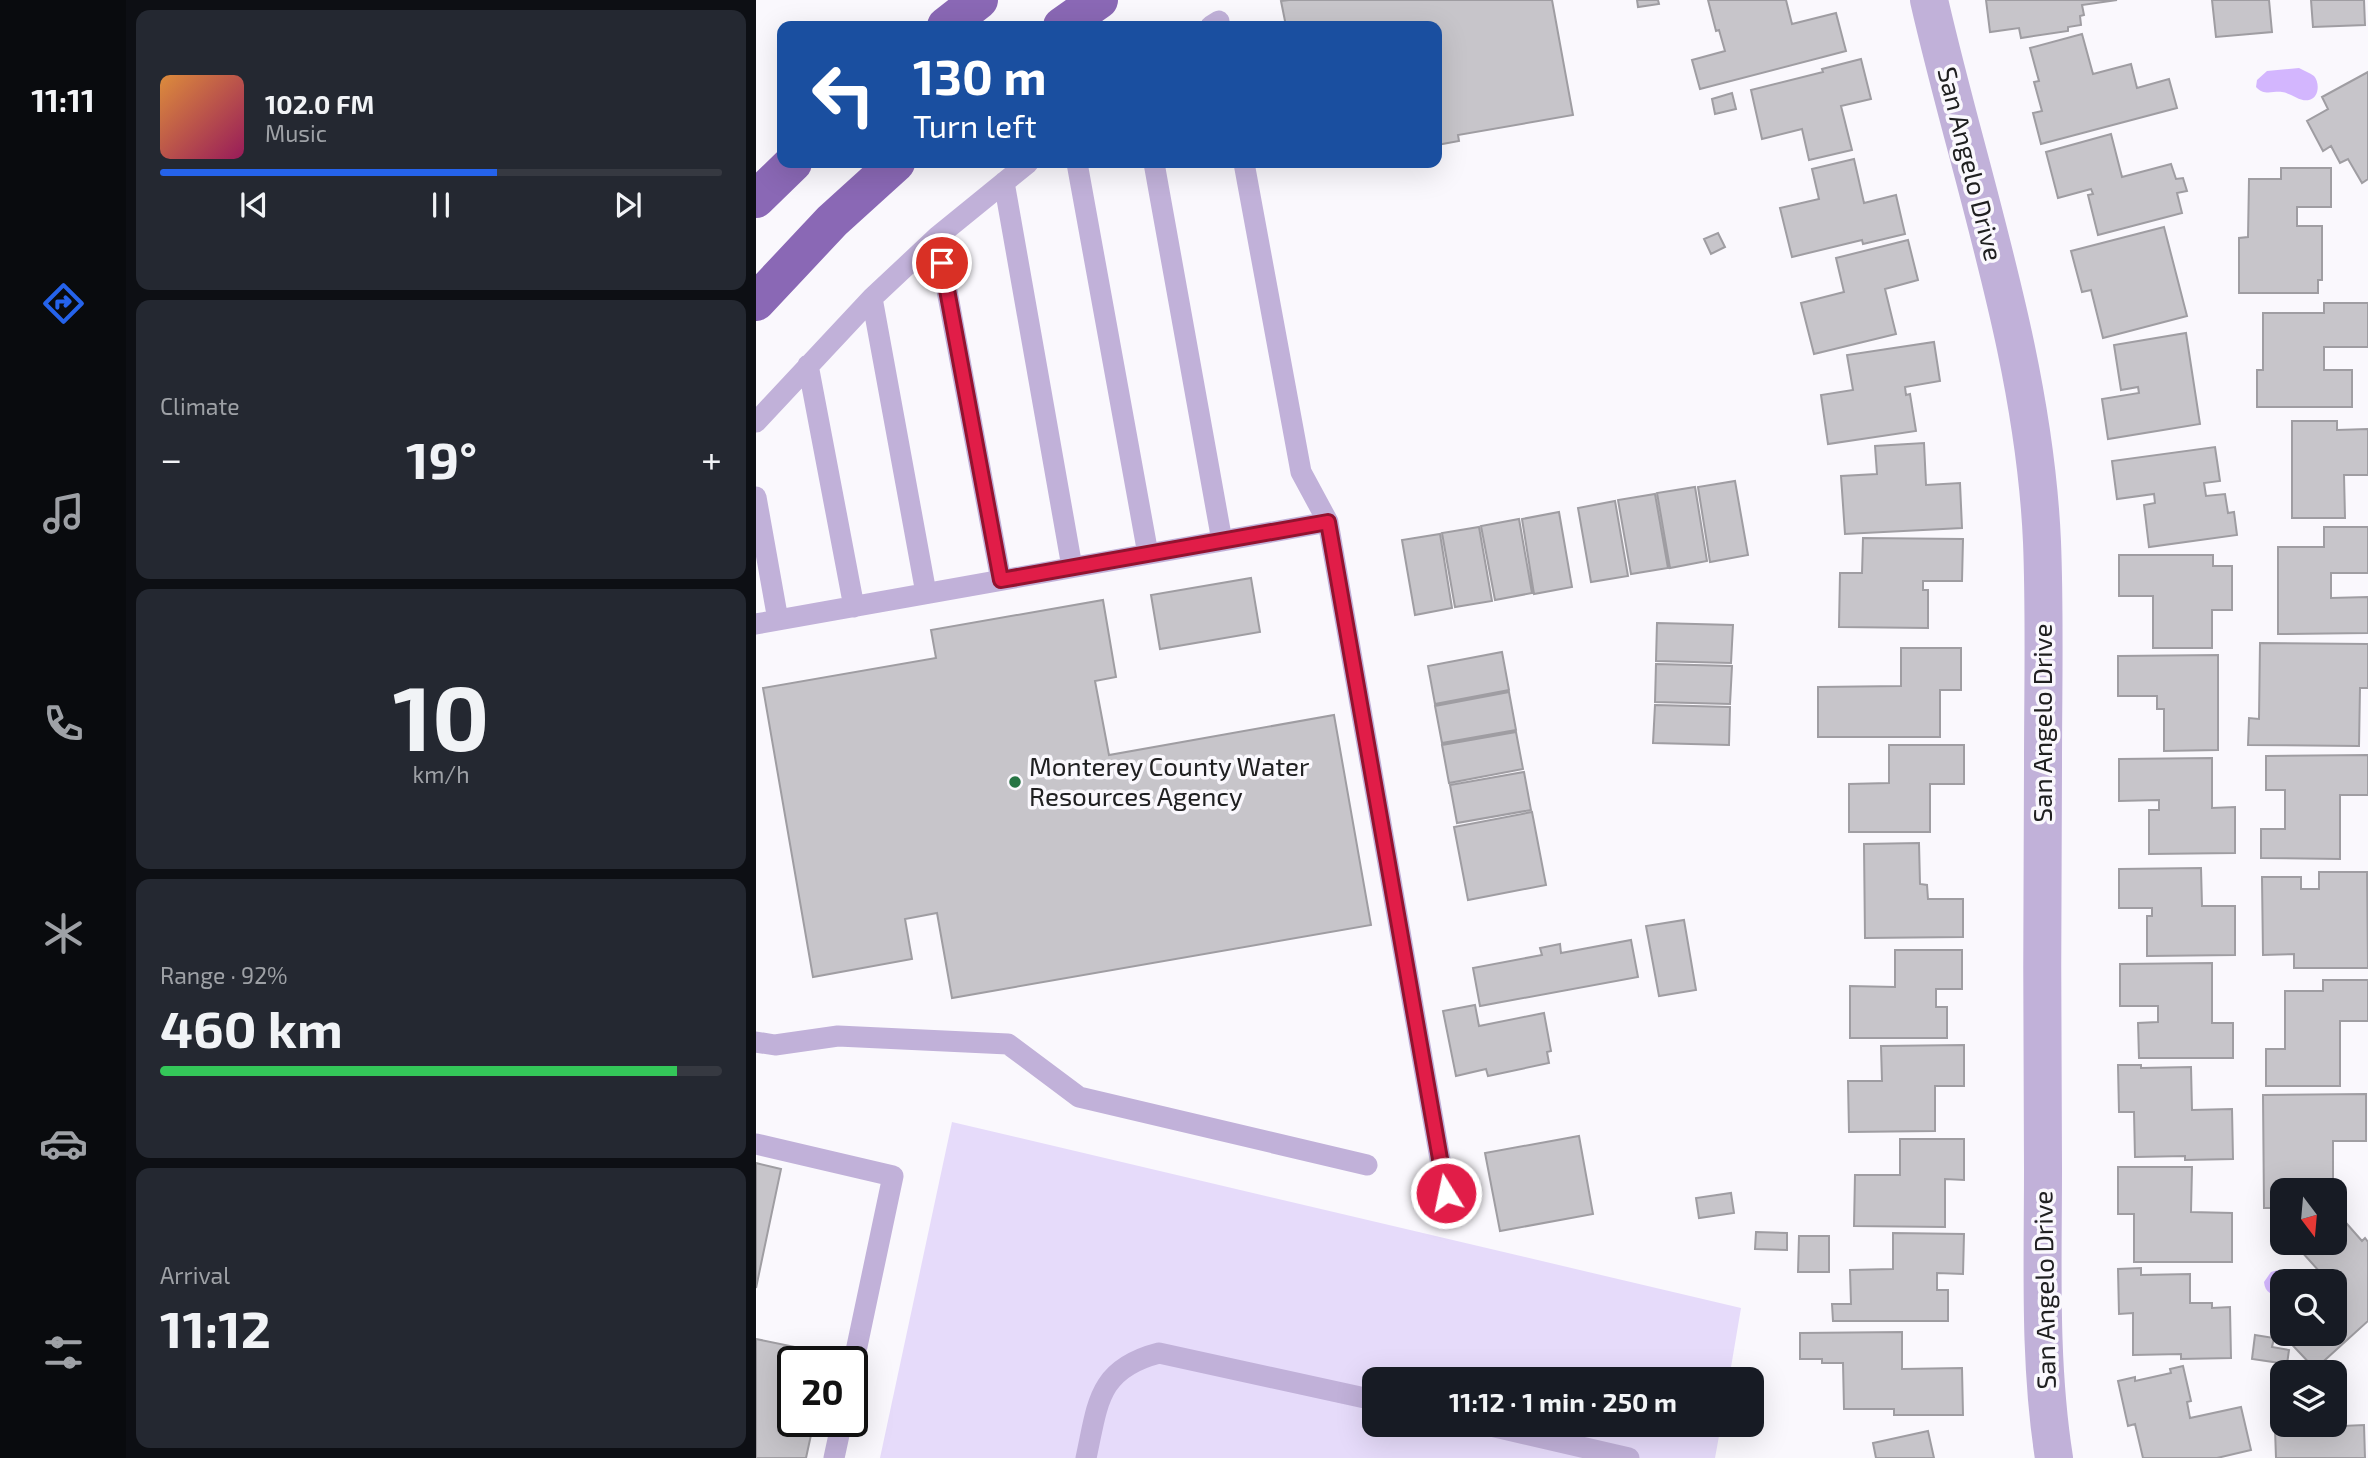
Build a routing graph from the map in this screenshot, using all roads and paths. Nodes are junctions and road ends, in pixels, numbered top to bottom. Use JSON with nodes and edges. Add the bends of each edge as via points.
{"nodes":[{"id":1,"x":979,"y":0,"type":"edge"},
{"id":2,"x":1099,"y":0,"type":"edge"},
{"id":3,"x":1929,"y":0,"type":"edge"},
{"id":4,"x":952,"y":21,"type":"edge"},
{"id":5,"x":1069,"y":21,"type":"edge"},
{"id":6,"x":788,"y":168,"type":"edge"},
{"id":7,"x":890,"y":168,"type":"edge"},
{"id":8,"x":1022,"y":168,"type":"edge"},
{"id":9,"x":1078,"y":168,"type":"edge"},
{"id":10,"x":1155,"y":168,"type":"edge"},
{"id":11,"x":1245,"y":168,"type":"edge"},
{"id":12,"x":1004,"y":182,"type":"junction"},
{"id":13,"x":756,"y":199,"type":"edge"},
{"id":14,"x":937,"y":237,"type":"junction"},
{"id":15,"x":872,"y":298,"type":"junction"},
{"id":16,"x":756,"y":302,"type":"edge"},
{"id":17,"x":808,"y":365,"type":"junction"},
{"id":18,"x":756,"y":422,"type":"edge"},
{"id":19,"x":756,"y":498,"type":"edge"},
{"id":20,"x":1328,"y":522,"type":"junction"},
{"id":21,"x":1222,"y":541,"type":"junction"},
{"id":22,"x":1148,"y":554,"type":"junction"},
{"id":23,"x":1072,"y":567,"type":"junction"},
{"id":24,"x":1001,"y":580,"type":"junction"},
{"id":25,"x":926,"y":593,"type":"junction"},
{"id":26,"x":854,"y":607,"type":"junction"},
{"id":27,"x":778,"y":620,"type":"junction"},
{"id":28,"x":756,"y":624,"type":"edge"},
{"id":29,"x":756,"y":1042,"type":"edge"},
{"id":30,"x":756,"y":1144,"type":"edge"},
{"id":31,"x":1367,"y":1165,"type":"dead end"},
{"id":32,"x":1446,"y":1193,"type":"dead end"},
{"id":33,"x":857,"y":1346,"type":"edge"},
{"id":34,"x":1362,"y":1397,"type":"edge"},
{"id":35,"x":839,"y":1437,"type":"edge"},
{"id":36,"x":1538,"y":1437,"type":"edge"},
{"id":37,"x":834,"y":1458,"type":"edge"},
{"id":38,"x":1086,"y":1458,"type":"edge"},
{"id":39,"x":1629,"y":1458,"type":"edge"},
{"id":40,"x":2054,"y":1458,"type":"edge"}],
"edges":[{"from":1,"to":4,"type":"highway"},
{"from":2,"to":5,"type":"highway"},
{"from":3,"to":40,"type":"street","name":"San Angelo Drive","via":[[2014,339],[2029,412],[2040,513],[2044,1343]]},
{"from":6,"to":13,"type":"highway"},
{"from":7,"to":16,"type":"highway","via":[[832,221]]},
{"from":8,"to":12,"type":"lane"},
{"from":9,"to":22,"type":"lane"},
{"from":10,"to":21,"type":"lane"},
{"from":11,"to":20,"type":"lane","via":[[1301,472]]},
{"from":12,"to":14,"type":"lane"},
{"from":12,"to":23,"type":"lane"},
{"from":14,"to":15,"type":"lane"},
{"from":14,"to":24,"type":"lane"},
{"from":15,"to":17,"type":"lane"},
{"from":15,"to":25,"type":"lane"},
{"from":17,"to":18,"type":"lane"},
{"from":17,"to":26,"type":"lane"},
{"from":19,"to":27,"type":"lane"},
{"from":20,"to":21,"type":"lane"},
{"from":20,"to":32,"type":"lane"},
{"from":21,"to":22,"type":"lane"},
{"from":22,"to":23,"type":"lane"},
{"from":23,"to":24,"type":"lane"},
{"from":24,"to":25,"type":"lane"},
{"from":25,"to":26,"type":"lane"},
{"from":26,"to":27,"type":"lane"},
{"from":27,"to":28,"type":"lane"},
{"from":29,"to":31,"type":"lane","via":[[775,1045],[838,1036],[1008,1044],[1079,1097]]},
{"from":30,"to":33,"type":"lane","via":[[893,1176]]},
{"from":34,"to":38,"type":"lane","via":[[1158,1353],[1137,1359],[1107,1384]]},
{"from":35,"to":37,"type":"lane"},
{"from":36,"to":39,"type":"lane"}]}
